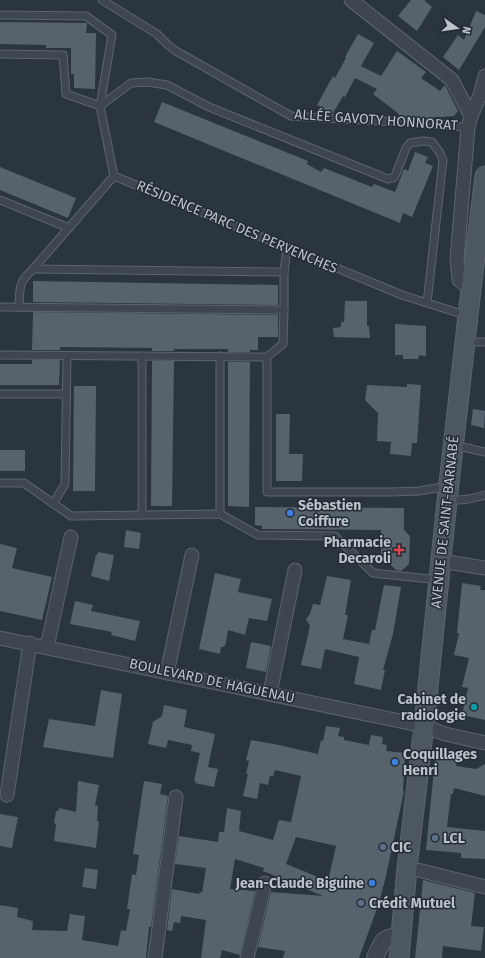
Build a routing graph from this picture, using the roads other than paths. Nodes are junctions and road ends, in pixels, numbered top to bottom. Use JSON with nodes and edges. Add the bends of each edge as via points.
{"nodes":[{"id":1,"x":102,"y":0,"type":"edge"},
{"id":2,"x":351,"y":0,"type":"edge"},
{"id":3,"x":0,"y":15,"type":"edge"},
{"id":4,"x":0,"y":54,"type":"edge"},
{"id":5,"x":485,"y":76,"type":"edge"},
{"id":6,"x":100,"y":106,"type":"junction"},
{"id":7,"x":470,"y":122,"type":"junction"},
{"id":8,"x":114,"y":176,"type":"junction"},
{"id":9,"x":485,"y":176,"type":"edge"},
{"id":10,"x":0,"y":200,"type":"edge"},
{"id":11,"x":482,"y":227,"type":"edge"},
{"id":12,"x":69,"y":228,"type":"junction"},
{"id":13,"x":287,"y":248,"type":"junction"},
{"id":14,"x":33,"y":269,"type":"junction"},
{"id":15,"x":284,"y":272,"type":"junction"},
{"id":16,"x":471,"y":289,"type":"junction"},
{"id":17,"x":427,"y":303,"type":"junction"},
{"id":18,"x":0,"y":307,"type":"edge"},
{"id":19,"x":19,"y":307,"type":"junction"},
{"id":20,"x":284,"y":310,"type":"junction"},
{"id":21,"x":468,"y":316,"type":"junction"},
{"id":22,"x":465,"y":342,"type":"junction"},
{"id":23,"x":485,"y":342,"type":"edge"},
{"id":24,"x":0,"y":355,"type":"edge"},
{"id":25,"x":67,"y":356,"type":"junction"},
{"id":26,"x":142,"y":356,"type":"junction"},
{"id":27,"x":220,"y":356,"type":"junction"},
{"id":28,"x":267,"y":357,"type":"junction"},
{"id":29,"x":0,"y":394,"type":"edge"},
{"id":30,"x":66,"y":394,"type":"junction"},
{"id":31,"x":454,"y":445,"type":"junction"},
{"id":32,"x":485,"y":452,"type":"edge"},
{"id":33,"x":0,"y":483,"type":"edge"},
{"id":34,"x":448,"y":493,"type":"junction"},
{"id":35,"x":485,"y":495,"type":"edge"},
{"id":36,"x":53,"y":504,"type":"junction"},
{"id":37,"x":220,"y":514,"type":"junction"},
{"id":38,"x":142,"y":515,"type":"junction"},
{"id":39,"x":71,"y":537,"type":"dead end"},
{"id":40,"x":192,"y":554,"type":"dead end"},
{"id":41,"x":441,"y":561,"type":"junction"},
{"id":42,"x":485,"y":568,"type":"edge"},
{"id":43,"x":295,"y":570,"type":"dead end"},
{"id":44,"x":439,"y":580,"type":"junction"},
{"id":45,"x":0,"y":638,"type":"edge"},
{"id":46,"x":30,"y":643,"type":"junction"},
{"id":47,"x":47,"y":647,"type":"junction"},
{"id":48,"x":167,"y":673,"type":"junction"},
{"id":49,"x":270,"y":693,"type":"junction"},
{"id":50,"x":424,"y":726,"type":"junction"},
{"id":51,"x":485,"y":743,"type":"edge"},
{"id":52,"x":7,"y":795,"type":"dead end"},
{"id":53,"x":176,"y":796,"type":"dead end"},
{"id":54,"x":407,"y":868,"type":"junction"},
{"id":55,"x":265,"y":882,"type":"dead end"},
{"id":56,"x":485,"y":887,"type":"edge"},
{"id":57,"x":400,"y":937,"type":"junction"},
{"id":58,"x":154,"y":958,"type":"edge"},
{"id":59,"x":247,"y":958,"type":"edge"},
{"id":60,"x":375,"y":958,"type":"edge"},
{"id":61,"x":399,"y":958,"type":"edge"}],
"edges":[{"from":1,"to":7,"type":"lane","name":"ALLÉE GAVOTY HONNORAT","via":[[157,34],[176,51],[291,116],[449,125]]},
{"from":2,"to":7,"type":"street","via":[[452,80]]},
{"from":3,"to":6,"type":"lane","via":[[86,16],[112,35]]},
{"from":4,"to":6,"type":"lane","via":[[63,56],[66,94]]},
{"from":5,"to":7,"type":"street"},
{"from":6,"to":8,"type":"lane"},
{"from":6,"to":17,"type":"lane","via":[[131,84],[167,84],[209,107],[388,179],[395,176],[410,143],[432,142],[443,160]]},
{"from":7,"to":16,"type":"street","via":[[457,259],[459,280]]},
{"from":8,"to":12,"type":"lane"},
{"from":8,"to":13,"type":"lane","name":"RÉSIDENCE PARC DES PERVENCHES"},
{"from":9,"to":11,"type":"main road","name":"AVENUE DE SAINT-BARNABÉ"},
{"from":10,"to":12,"type":"lane"},
{"from":11,"to":16,"type":"main road","name":"AVENUE DE SAINT-BARNABÉ"},
{"from":12,"to":14,"type":"lane"},
{"from":13,"to":15,"type":"lane"},
{"from":13,"to":17,"type":"lane","name":"RÉSIDENCE PARC DES PERVENCHES"},
{"from":14,"to":15,"type":"lane"},
{"from":14,"to":19,"type":"lane","via":[[24,277],[20,286]]},
{"from":15,"to":20,"type":"lane"},
{"from":16,"to":21,"type":"main road","name":"AVENUE DE SAINT-BARNABÉ"},
{"from":17,"to":21,"type":"lane","name":"RÉSIDENCE PARC DES PERVENCHES"},
{"from":18,"to":19,"type":"lane"},
{"from":19,"to":20,"type":"lane"},
{"from":20,"to":28,"type":"lane","via":[[283,344]]},
{"from":21,"to":22,"type":"main road","name":"AVENUE DE SAINT-BARNABÉ"},
{"from":22,"to":23,"type":"lane"},
{"from":22,"to":31,"type":"main road","name":"AVENUE DE SAINT-BARNABÉ"},
{"from":24,"to":25,"type":"lane"},
{"from":25,"to":26,"type":"lane"},
{"from":25,"to":30,"type":"lane"},
{"from":26,"to":27,"type":"lane"},
{"from":26,"to":38,"type":"lane"},
{"from":27,"to":28,"type":"lane"},
{"from":27,"to":37,"type":"lane"},
{"from":28,"to":34,"type":"lane","via":[[267,492]]},
{"from":29,"to":30,"type":"lane"},
{"from":30,"to":36,"type":"lane","via":[[65,484]]},
{"from":31,"to":32,"type":"lane"},
{"from":31,"to":34,"type":"main road","name":"AVENUE DE SAINT-BARNABÉ"},
{"from":33,"to":36,"type":"lane","via":[[24,483]]},
{"from":34,"to":35,"type":"lane","via":[[469,499]]},
{"from":34,"to":41,"type":"main road","name":"AVENUE DE SAINT-BARNABÉ"},
{"from":36,"to":38,"type":"lane","via":[[71,516]]},
{"from":37,"to":38,"type":"lane"},
{"from":37,"to":44,"type":"lane","via":[[258,535],[335,536],[374,573]]},
{"from":39,"to":47,"type":"street"},
{"from":40,"to":48,"type":"street"},
{"from":41,"to":42,"type":"street"},
{"from":41,"to":44,"type":"main road","name":"AVENUE DE SAINT-BARNABÉ"},
{"from":43,"to":49,"type":"street"},
{"from":44,"to":50,"type":"main road","name":"AVENUE DE SAINT-BARNABÉ"},
{"from":45,"to":46,"type":"street","name":"BOULEVARD DE HAGUENAU"},
{"from":46,"to":47,"type":"street","name":"BOULEVARD DE HAGUENAU"},
{"from":46,"to":52,"type":"street"},
{"from":47,"to":48,"type":"street","name":"BOULEVARD DE HAGUENAU"},
{"from":48,"to":49,"type":"street","name":"BOULEVARD DE HAGUENAU"},
{"from":49,"to":50,"type":"street","name":"BOULEVARD DE HAGUENAU"},
{"from":50,"to":51,"type":"street","name":"BOULEVARD DE HAGUENAU","via":[[445,734]]},
{"from":50,"to":54,"type":"main road","name":"AVENUE DE SAINT-BARNABÉ"},
{"from":53,"to":58,"type":"street"},
{"from":54,"to":56,"type":"street"},
{"from":54,"to":57,"type":"main road","name":"AVENUE DE SAINT-BARNABÉ"},
{"from":55,"to":59,"type":"street"},
{"from":57,"to":60,"type":"street","via":[[384,940]]},
{"from":57,"to":61,"type":"main road","name":"AVENUE DE SAINT-BARNABÉ"}]}
